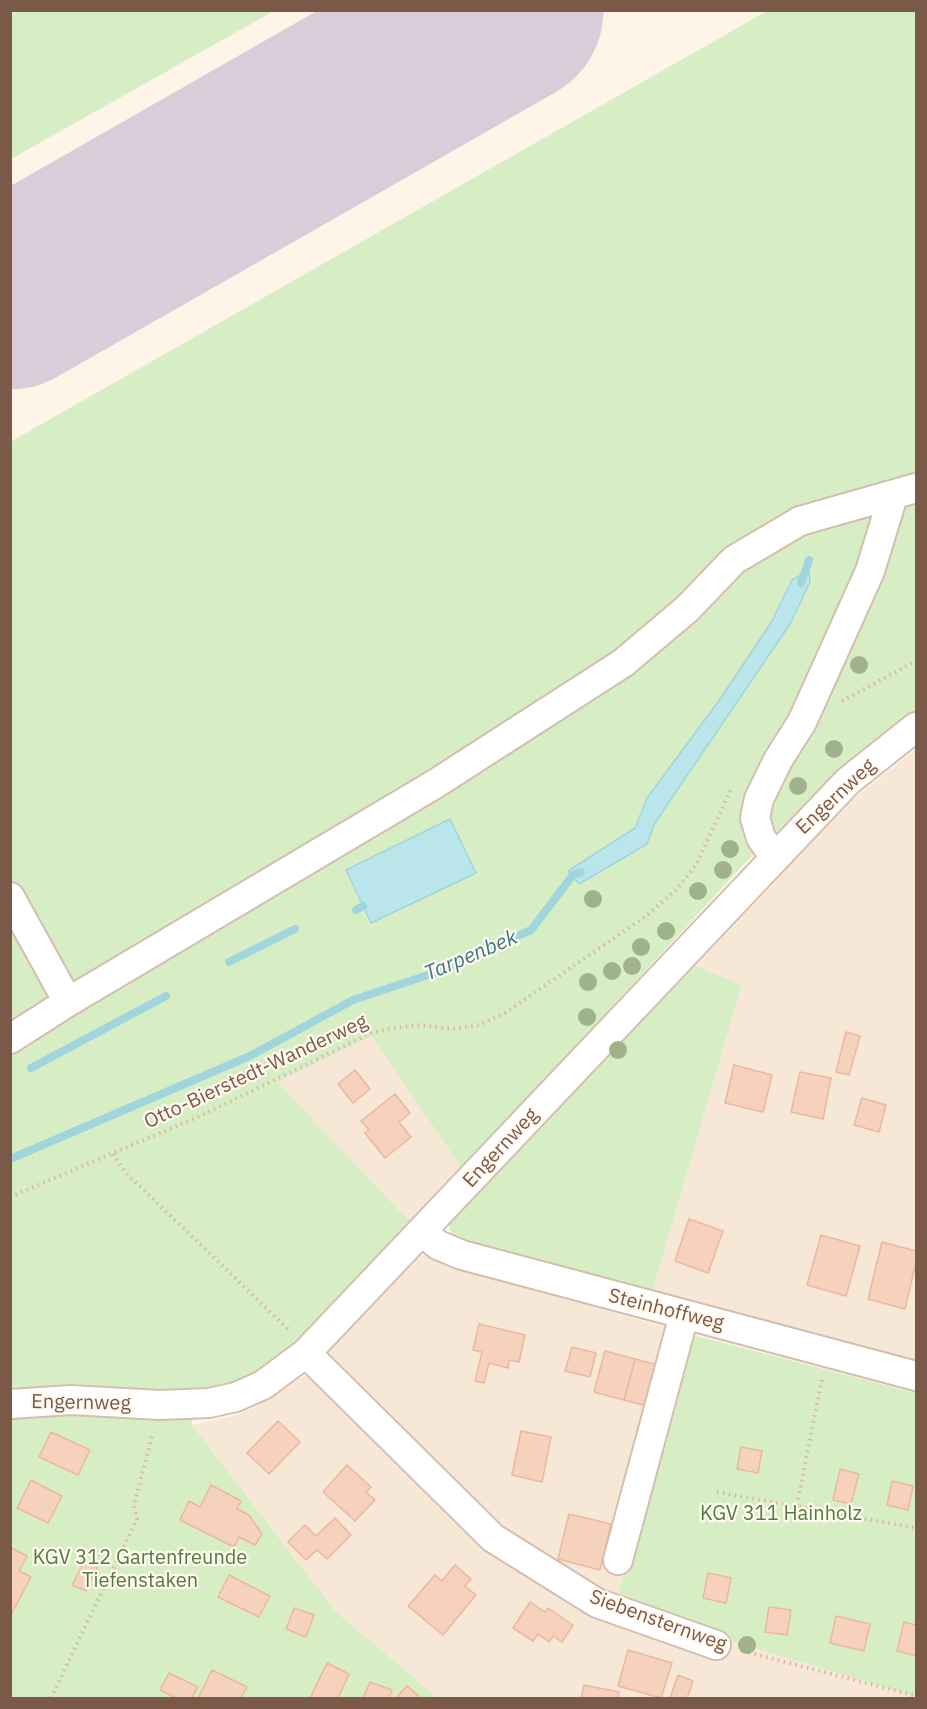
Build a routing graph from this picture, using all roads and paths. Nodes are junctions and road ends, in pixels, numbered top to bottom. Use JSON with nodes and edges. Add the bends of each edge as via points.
{"nodes":[{"id":1,"x":905,"y":492,"type":"edge"},
{"id":2,"x":916,"y":661,"type":"edge"},
{"id":3,"x":802,"y":722,"type":"junction"},
{"id":4,"x":916,"y":727,"type":"edge"},
{"id":5,"x":734,"y":784,"type":"dead end"},
{"id":6,"x":775,"y":856,"type":"junction"},
{"id":7,"x":10,"y":897,"type":"edge"},
{"id":8,"x":68,"y":1002,"type":"junction"},
{"id":9,"x":10,"y":1039,"type":"edge"},
{"id":10,"x":113,"y":1153,"type":"junction"},
{"id":11,"x":10,"y":1197,"type":"edge"},
{"id":12,"x":422,"y":1232,"type":"junction"},
{"id":13,"x":684,"y":1315,"type":"junction"},
{"id":14,"x":828,"y":1351,"type":"junction"},
{"id":15,"x":306,"y":1353,"type":"junction"},
{"id":16,"x":916,"y":1376,"type":"edge"},
{"id":17,"x":10,"y":1404,"type":"edge"},
{"id":18,"x":160,"y":1405,"type":"junction"},
{"id":19,"x":717,"y":1492,"type":"dead end"},
{"id":20,"x":797,"y":1505,"type":"junction"},
{"id":21,"x":916,"y":1528,"type":"edge"},
{"id":22,"x":618,"y":1560,"type":"dead end"},
{"id":23,"x":716,"y":1645,"type":"joint"},
{"id":24,"x":916,"y":1696,"type":"edge"},
{"id":25,"x":51,"y":1698,"type":"edge"}],
"edges":[{"from":1,"to":3,"type":"street"},
{"from":1,"to":8,"type":"street","via":[[800,521],[734,560],[687,609],[623,663],[435,784]]},
{"from":2,"to":3,"type":"path"},
{"from":3,"to":6,"type":"street","via":[[759,799],[755,818],[762,838]]},
{"from":4,"to":6,"type":"street","name":"Engernweg","via":[[848,781]]},
{"from":5,"to":10,"type":"path","name":"Otto-Bierstedt-Wanderweg","via":[[697,863],[677,889],[646,916],[505,1013],[479,1025],[452,1029],[420,1025],[371,1033],[200,1116]]},
{"from":6,"to":12,"type":"street","name":"Engernweg"},
{"from":7,"to":8,"type":"street"},
{"from":8,"to":9,"type":"street"},
{"from":10,"to":11,"type":"path","name":"Otto-Bierstedt-Wanderweg"},
{"from":10,"to":15,"type":"path","via":[[125,1172],[298,1339]]},
{"from":12,"to":13,"type":"street","name":"Steinhoffweg","via":[[438,1245],[462,1255]]},
{"from":12,"to":15,"type":"street","name":"Engernweg"},
{"from":13,"to":14,"type":"street","name":"Steinhoffweg"},
{"from":13,"to":22,"type":"street"},
{"from":14,"to":16,"type":"street","name":"Steinhoffweg"},
{"from":14,"to":20,"type":"path"},
{"from":15,"to":18,"type":"street","name":"Engernweg","via":[[263,1385],[236,1397],[209,1403]]},
{"from":15,"to":23,"type":"street","name":"Siebensternweg","via":[[493,1538],[597,1603]]},
{"from":17,"to":18,"type":"street","name":"Engernweg","via":[[71,1400]]},
{"from":18,"to":25,"type":"path","via":[[134,1505],[137,1519]]},
{"from":19,"to":20,"type":"path"},
{"from":20,"to":21,"type":"path"},
{"from":23,"to":24,"type":"path","name":"Siebensternweg"}]}
